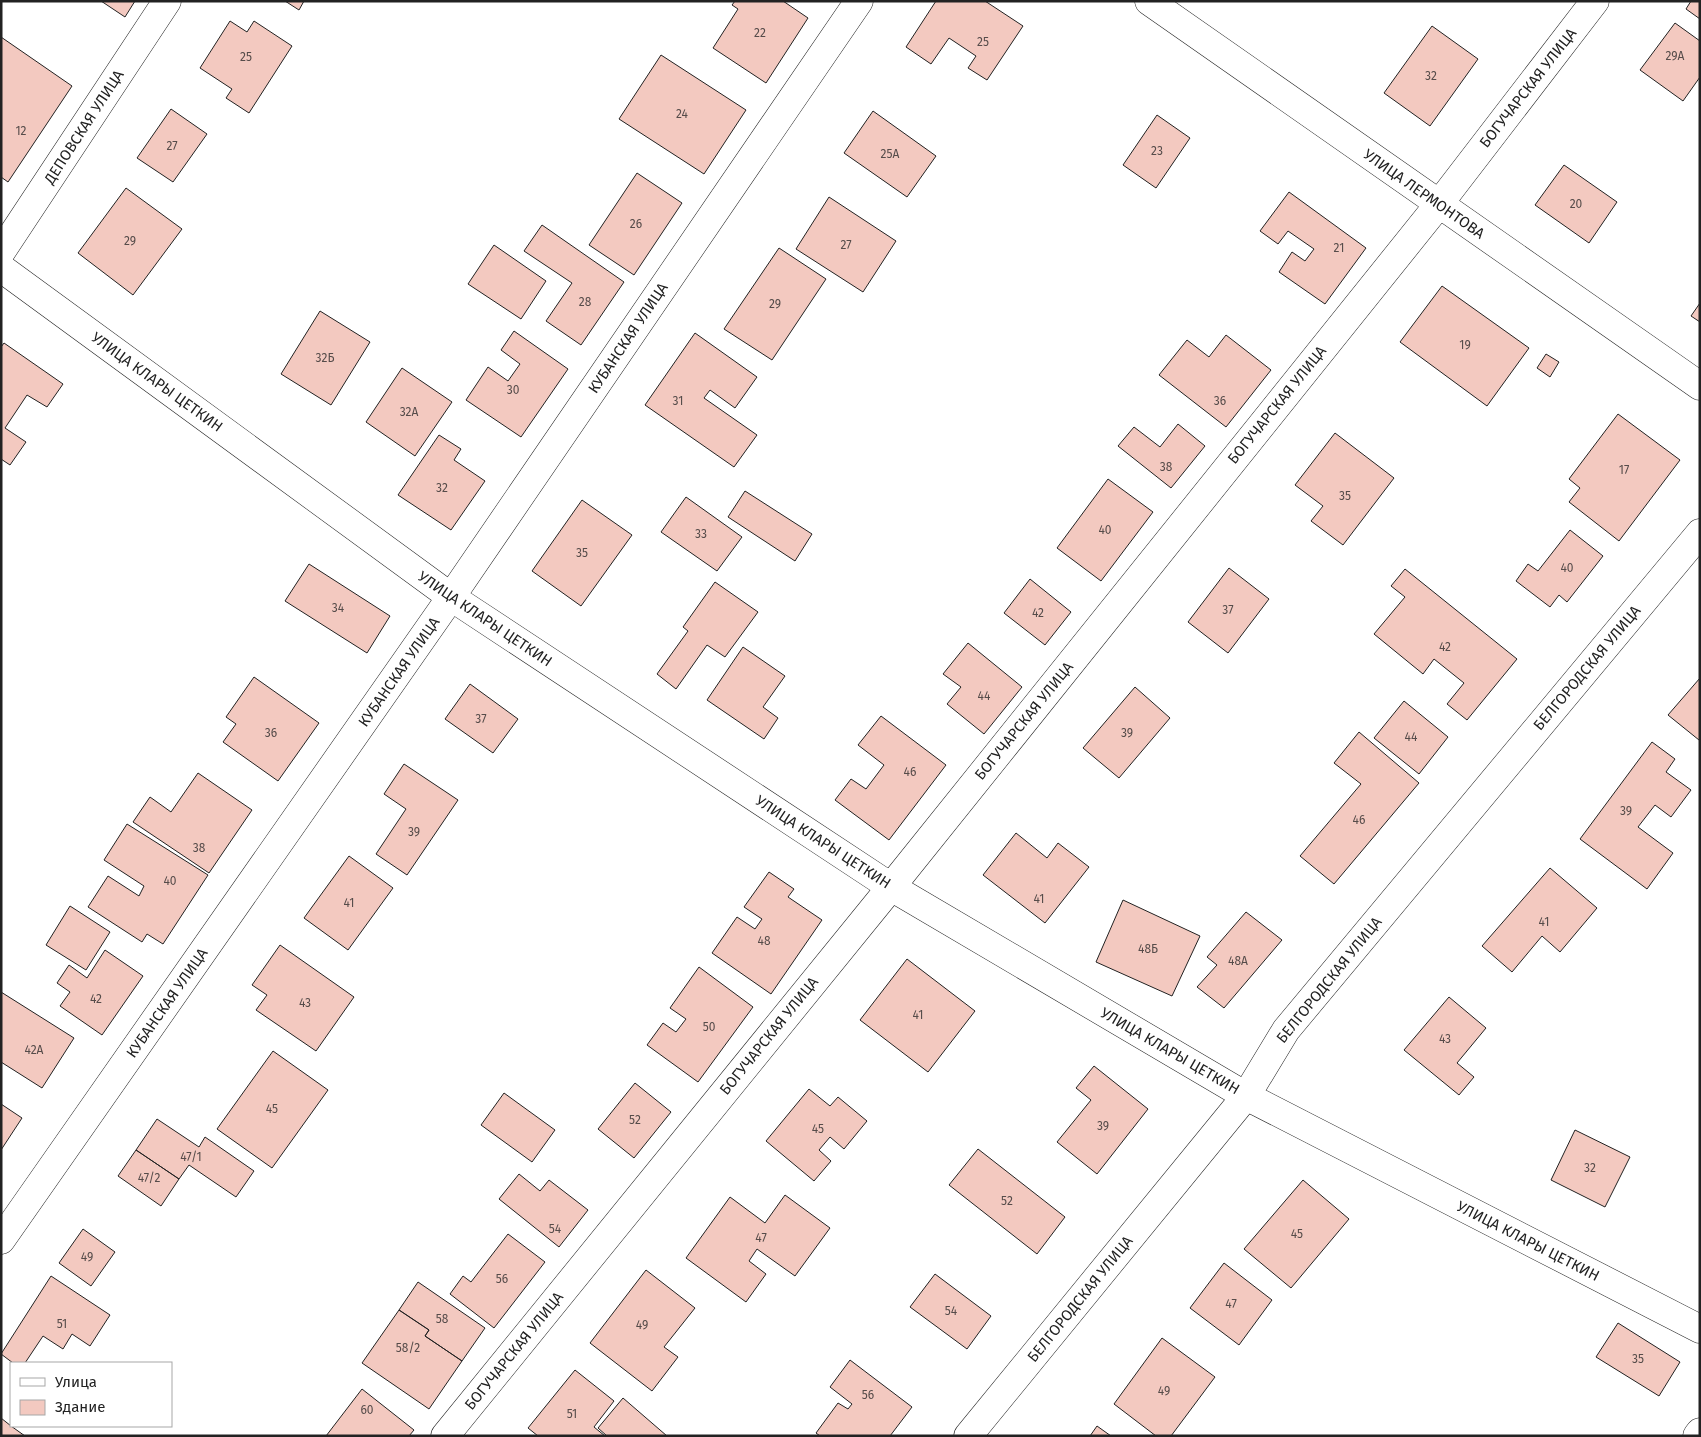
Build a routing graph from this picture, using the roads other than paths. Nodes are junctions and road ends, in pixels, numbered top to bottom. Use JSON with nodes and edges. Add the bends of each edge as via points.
{"nodes":[{"id":1,"x":167,"y":1,"type":"edge"},
{"id":2,"x":859,"y":1,"type":"edge"},
{"id":3,"x":1149,"y":1,"type":"edge"},
{"id":4,"x":1595,"y":1,"type":"edge"},
{"id":5,"x":1439,"y":204,"type":"junction"},
{"id":6,"x":1,"y":252,"type":"edge"},
{"id":7,"x":1,"y":268,"type":"edge"},
{"id":8,"x":1700,"y":386,"type":"edge"},
{"id":9,"x":1700,"y":533,"type":"edge"},
{"id":10,"x":450,"y":598,"type":"junction"},
{"id":11,"x":891,"y":887,"type":"junction"},
{"id":12,"x":1246,"y":1096,"type":"junction"},
{"id":13,"x":1,"y":1240,"type":"edge"},
{"id":14,"x":1700,"y":1329,"type":"edge"},
{"id":15,"x":1700,"y":1432,"type":"edge"},
{"id":16,"x":446,"y":1436,"type":"edge"},
{"id":17,"x":968,"y":1436,"type":"edge"},
{"id":18,"x":1697,"y":1436,"type":"edge"}],
"edges":[{"from":1,"to":6,"type":"street","name":"ДЕПОВСКАЯ УЛИЦА"},
{"from":2,"to":10,"type":"street","name":"КУБАНСКАЯ УЛИЦА"},
{"from":3,"to":5,"type":"street","name":"УЛИЦА ЛЕРМОНТОВА"},
{"from":4,"to":5,"type":"street","name":"БОГУЧАРСКАЯ УЛИЦА"},
{"from":5,"to":8,"type":"street","name":"УЛИЦА ЛЕРМОНТОВА"},
{"from":5,"to":11,"type":"street","name":"БОГУЧАРСКАЯ УЛИЦА"},
{"from":7,"to":10,"type":"street","name":"УЛИЦА КЛАРЫ ЦЕТКИН"},
{"from":9,"to":12,"type":"street","name":"БЕЛГОРОДСКАЯ УЛИЦА","via":[[1286,1030]]},
{"from":10,"to":11,"type":"street","name":"УЛИЦА КЛАРЫ ЦЕТКИН"},
{"from":10,"to":13,"type":"street","name":"КУБАНСКАЯ УЛИЦА"},
{"from":11,"to":12,"type":"street","name":"УЛИЦА КЛАРЫ ЦЕТКИН"},
{"from":11,"to":16,"type":"street","name":"БОГУЧАРСКАЯ УЛИЦА"},
{"from":12,"to":14,"type":"street","name":"УЛИЦА КЛАРЫ ЦЕТКИН"},
{"from":12,"to":17,"type":"street","name":"БЕЛГОРОДСКАЯ УЛИЦА"},
{"from":15,"to":18,"type":"street"}]}
